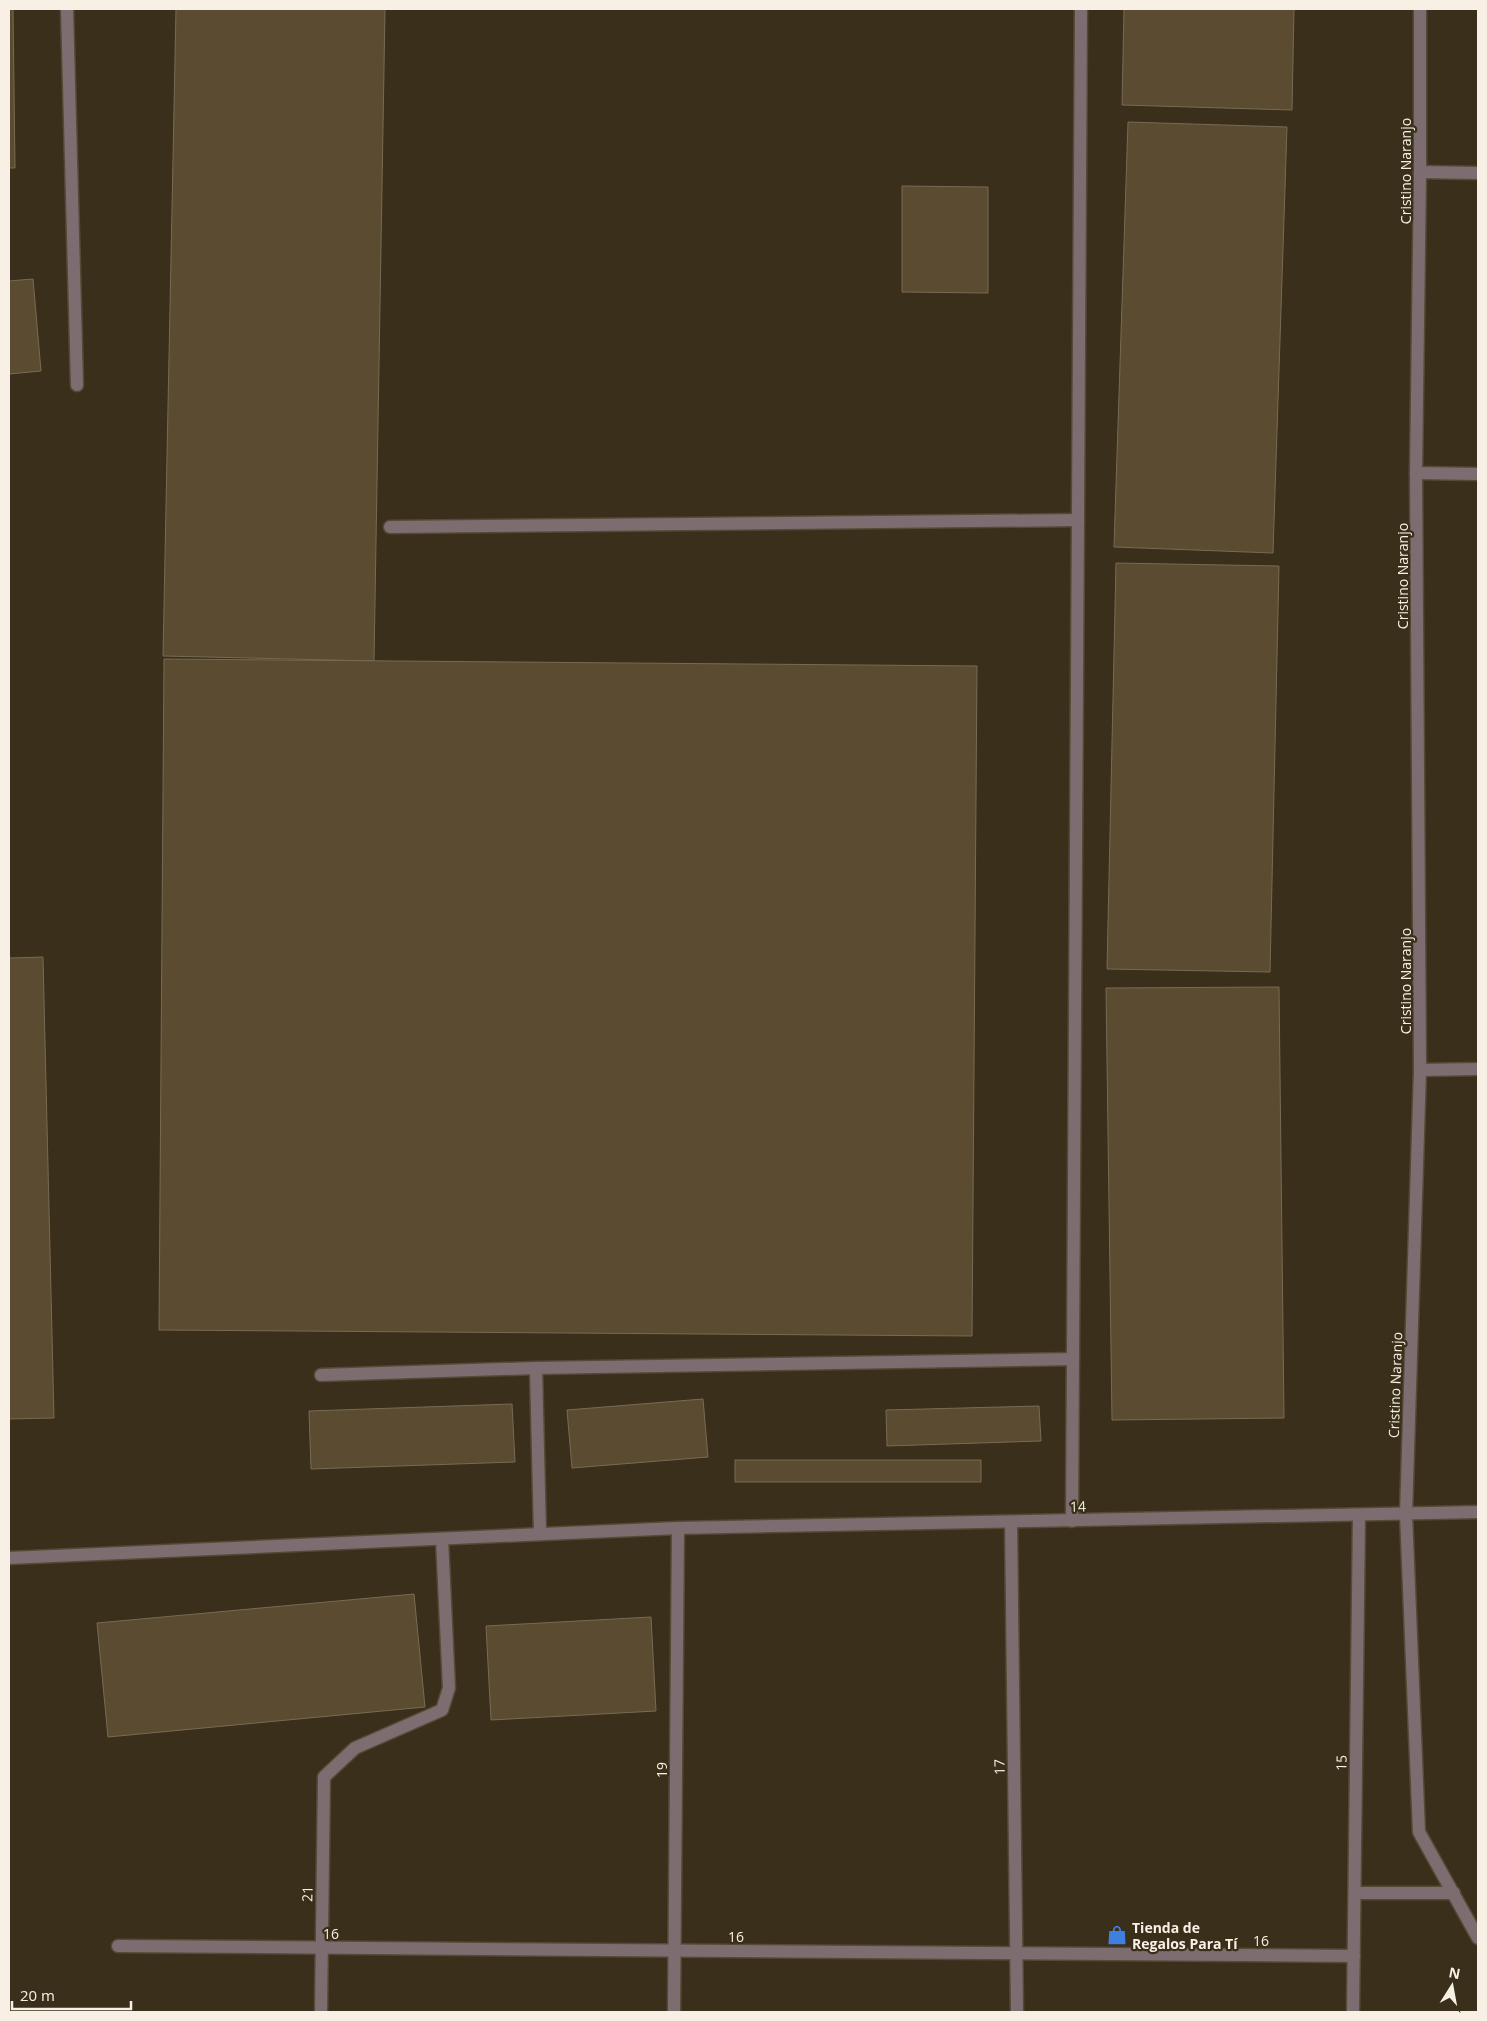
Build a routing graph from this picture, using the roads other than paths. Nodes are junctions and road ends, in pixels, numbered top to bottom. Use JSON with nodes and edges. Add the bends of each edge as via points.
{"nodes":[{"id":1,"x":66,"y":9,"type":"edge"},
{"id":2,"x":1081,"y":9,"type":"edge"},
{"id":3,"x":1420,"y":9,"type":"edge"},
{"id":4,"x":1420,"y":172,"type":"junction"},
{"id":5,"x":1478,"y":173,"type":"edge"},
{"id":6,"x":77,"y":385,"type":"dead end"},
{"id":7,"x":1416,"y":473,"type":"junction"},
{"id":8,"x":1478,"y":474,"type":"edge"},
{"id":9,"x":1078,"y":520,"type":"junction"},
{"id":10,"x":390,"y":527,"type":"dead end"},
{"id":11,"x":1478,"y":1069,"type":"edge"},
{"id":12,"x":1420,"y":1070,"type":"junction"},
{"id":13,"x":1073,"y":1359,"type":"junction"},
{"id":14,"x":536,"y":1368,"type":"junction"},
{"id":15,"x":320,"y":1374,"type":"dead end"},
{"id":16,"x":1478,"y":1512,"type":"edge"},
{"id":17,"x":1406,"y":1514,"type":"junction"},
{"id":18,"x":1359,"y":1515,"type":"junction"},
{"id":19,"x":1072,"y":1521,"type":"junction"},
{"id":20,"x":1011,"y":1522,"type":"junction"},
{"id":21,"x":678,"y":1528,"type":"junction"},
{"id":22,"x":540,"y":1534,"type":"junction"},
{"id":23,"x":442,"y":1539,"type":"junction"},
{"id":24,"x":9,"y":1558,"type":"edge"},
{"id":25,"x":1355,"y":1893,"type":"junction"},
{"id":26,"x":1454,"y":1893,"type":"junction"},
{"id":27,"x":1478,"y":1938,"type":"edge"},
{"id":28,"x":118,"y":1946,"type":"dead end"},
{"id":29,"x":322,"y":1948,"type":"junction"},
{"id":30,"x":675,"y":1951,"type":"junction"},
{"id":31,"x":1017,"y":1954,"type":"junction"},
{"id":32,"x":1354,"y":1956,"type":"junction"},
{"id":33,"x":321,"y":2012,"type":"edge"},
{"id":34,"x":674,"y":2012,"type":"edge"},
{"id":35,"x":1017,"y":2012,"type":"edge"},
{"id":36,"x":1353,"y":2012,"type":"edge"}],
"edges":[{"from":1,"to":6,"type":"street"},
{"from":2,"to":9,"type":"street"},
{"from":3,"to":4,"type":"street","name":"Cristino Naranjo"},
{"from":4,"to":5,"type":"street"},
{"from":4,"to":7,"type":"street","name":"Cristino Naranjo"},
{"from":7,"to":8,"type":"street"},
{"from":7,"to":12,"type":"street","name":"Cristino Naranjo"},
{"from":9,"to":10,"type":"street"},
{"from":9,"to":13,"type":"street"},
{"from":11,"to":12,"type":"street"},
{"from":12,"to":17,"type":"street","name":"Cristino Naranjo"},
{"from":13,"to":14,"type":"street"},
{"from":13,"to":19,"type":"street"},
{"from":14,"to":15,"type":"street"},
{"from":14,"to":22,"type":"street"},
{"from":16,"to":17,"type":"street","name":"14"},
{"from":17,"to":18,"type":"street","name":"14"},
{"from":17,"to":26,"type":"street","name":"Cristino Naranjo","via":[[1419,1832]]},
{"from":18,"to":19,"type":"street","name":"14"},
{"from":18,"to":25,"type":"street","name":"15"},
{"from":19,"to":20,"type":"street","name":"14"},
{"from":20,"to":21,"type":"street","name":"14"},
{"from":20,"to":31,"type":"street","name":"17"},
{"from":21,"to":22,"type":"street","name":"14"},
{"from":21,"to":30,"type":"street","name":"19"},
{"from":22,"to":23,"type":"street","name":"14"},
{"from":23,"to":24,"type":"street","name":"14"},
{"from":23,"to":29,"type":"street","name":"21","via":[[449,1688],[442,1710],[355,1748],[324,1776]]},
{"from":25,"to":26,"type":"street"},
{"from":25,"to":32,"type":"street","name":"15"},
{"from":26,"to":27,"type":"street","name":"Cristino Naranjo"},
{"from":28,"to":29,"type":"street","name":"16"},
{"from":29,"to":30,"type":"street","name":"16"},
{"from":29,"to":33,"type":"street","name":"21"},
{"from":30,"to":31,"type":"street","name":"16"},
{"from":30,"to":34,"type":"street","name":"19"},
{"from":31,"to":32,"type":"street","name":"16"},
{"from":31,"to":35,"type":"street","name":"17"},
{"from":32,"to":36,"type":"street","name":"15"}]}
